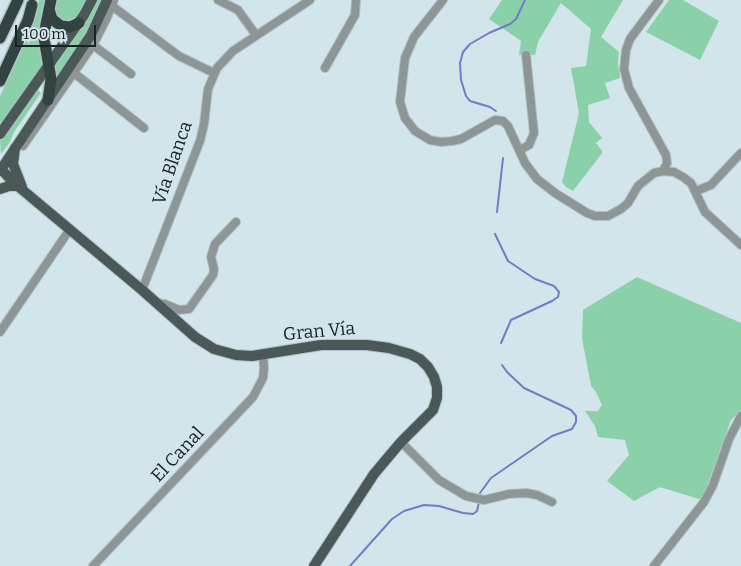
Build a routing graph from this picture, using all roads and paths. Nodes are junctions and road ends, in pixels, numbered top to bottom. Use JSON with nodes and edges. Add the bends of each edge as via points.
{"nodes":[{"id":1,"x":18,"y":0,"type":"edge"},
{"id":2,"x":92,"y":0,"type":"edge"},
{"id":3,"x":218,"y":0,"type":"edge"},
{"id":4,"x":310,"y":0,"type":"edge"},
{"id":5,"x":356,"y":0,"type":"edge"},
{"id":6,"x":443,"y":0,"type":"edge"},
{"id":7,"x":659,"y":0,"type":"edge"},
{"id":8,"x":31,"y":2,"type":"edge"},
{"id":9,"x":111,"y":2,"type":"edge"},
{"id":10,"x":50,"y":5,"type":"edge"},
{"id":11,"x":79,"y":23,"type":"junction"},
{"id":12,"x":256,"y":35,"type":"junction"},
{"id":13,"x":0,"y":38,"type":"edge"},
{"id":14,"x":93,"y":45,"type":"junction"},
{"id":15,"x":526,"y":55,"type":"dead end"},
{"id":16,"x":0,"y":62,"type":"edge"},
{"id":17,"x":49,"y":66,"type":"junction"},
{"id":18,"x":325,"y":68,"type":"dead end"},
{"id":19,"x":74,"y":72,"type":"junction"},
{"id":20,"x":214,"y":73,"type":"junction"},
{"id":21,"x":131,"y":74,"type":"dead end"},
{"id":22,"x":0,"y":81,"type":"edge"},
{"id":23,"x":34,"y":86,"type":"junction"},
{"id":24,"x":45,"y":104,"type":"junction"},
{"id":25,"x":144,"y":128,"type":"dead end"},
{"id":26,"x":0,"y":134,"type":"edge"},
{"id":27,"x":19,"y":146,"type":"junction"},
{"id":28,"x":520,"y":150,"type":"junction"},
{"id":29,"x":741,"y":153,"type":"edge"},
{"id":30,"x":0,"y":170,"type":"edge"},
{"id":31,"x":664,"y":170,"type":"junction"},
{"id":32,"x":21,"y":188,"type":"junction"},
{"id":33,"x":0,"y":189,"type":"edge"},
{"id":34,"x":696,"y":191,"type":"junction"},
{"id":35,"x":236,"y":222,"type":"dead end"},
{"id":36,"x":70,"y":230,"type":"junction"},
{"id":37,"x":741,"y":245,"type":"edge"},
{"id":38,"x":142,"y":290,"type":"junction"},
{"id":39,"x":156,"y":303,"type":"junction"},
{"id":40,"x":0,"y":332,"type":"edge"},
{"id":41,"x":263,"y":354,"type":"junction"},
{"id":42,"x":741,"y":416,"type":"edge"},
{"id":43,"x":401,"y":442,"type":"junction"},
{"id":44,"x":552,"y":502,"type":"dead end"},
{"id":45,"x":93,"y":566,"type":"edge"},
{"id":46,"x":314,"y":566,"type":"edge"},
{"id":47,"x":654,"y":566,"type":"edge"}],
"edges":[{"from":1,"to":13,"type":"highway"},
{"from":2,"to":11,"type":"main road"},
{"from":3,"to":12,"type":"street","via":[[238,10]]},
{"from":4,"to":12,"type":"street","name":"Vía Blanca"},
{"from":5,"to":18,"type":"street","via":[[352,22]]},
{"from":6,"to":28,"type":"street","via":[[414,37],[407,52],[400,102],[404,118],[420,135],[441,142],[461,139],[500,120],[508,126]]},
{"from":7,"to":31,"type":"street","via":[[630,39],[624,62],[629,88],[666,155]]},
{"from":8,"to":16,"type":"highway"},
{"from":8,"to":22,"type":"highway","via":[[28,20]]},
{"from":9,"to":14,"type":"street"},
{"from":9,"to":20,"type":"street","via":[[179,56]]},
{"from":9,"to":24,"type":"main road"},
{"from":10,"to":11,"type":"highway","via":[[52,19],[61,26]]},
{"from":10,"to":17,"type":"highway","via":[[44,38]]},
{"from":11,"to":17,"type":"main road"},
{"from":12,"to":20,"type":"street","name":"Vía Blanca","via":[[227,55]]},
{"from":14,"to":19,"type":"street"},
{"from":14,"to":21,"type":"street"},
{"from":15,"to":28,"type":"street","via":[[534,133],[529,145]]},
{"from":17,"to":23,"type":"main road"},
{"from":17,"to":24,"type":"highway","via":[[51,84]]},
{"from":19,"to":25,"type":"street"},
{"from":19,"to":27,"type":"street"},
{"from":20,"to":38,"type":"street","name":"Vía Blanca","via":[[208,89],[200,141]]},
{"from":23,"to":24,"type":"main road","via":[[44,89]]},
{"from":23,"to":26,"type":"main road"},
{"from":24,"to":27,"type":"main road"},
{"from":27,"to":30,"type":"main road"},
{"from":27,"to":32,"type":"main road","name":"Gran Vía","via":[[13,164]]},
{"from":28,"to":31,"type":"street","via":[[529,169],[541,182],[587,213],[599,216],[622,210],[642,182]]},
{"from":29,"to":34,"type":"street","via":[[711,185]]},
{"from":30,"to":32,"type":"main road","name":"Gran Vía"},
{"from":31,"to":34,"type":"street","via":[[683,177]]},
{"from":32,"to":33,"type":"main road","via":[[9,186]]},
{"from":32,"to":36,"type":"main road","name":"Gran Vía"},
{"from":34,"to":37,"type":"street","via":[[700,205],[708,215]]},
{"from":35,"to":39,"type":"street","via":[[215,244],[211,257],[213,275],[189,309],[179,310]]},
{"from":36,"to":38,"type":"main road","name":"Gran Vía"},
{"from":36,"to":40,"type":"street"},
{"from":38,"to":39,"type":"main road","name":"Gran Vía"},
{"from":39,"to":41,"type":"main road","name":"Gran Vía","via":[[195,337],[221,352]]},
{"from":41,"to":43,"type":"main road","name":"Gran Vía","via":[[356,344],[394,349],[420,359],[434,377],[437,398],[433,410]]},
{"from":41,"to":45,"type":"street","name":"El Canal","via":[[263,378],[254,397]]},
{"from":42,"to":47,"type":"street","via":[[704,502]]},
{"from":43,"to":44,"type":"street","via":[[439,480],[466,496],[484,500],[526,493]]},
{"from":43,"to":46,"type":"main road","name":"Gran Vía","via":[[365,487]]}]}
